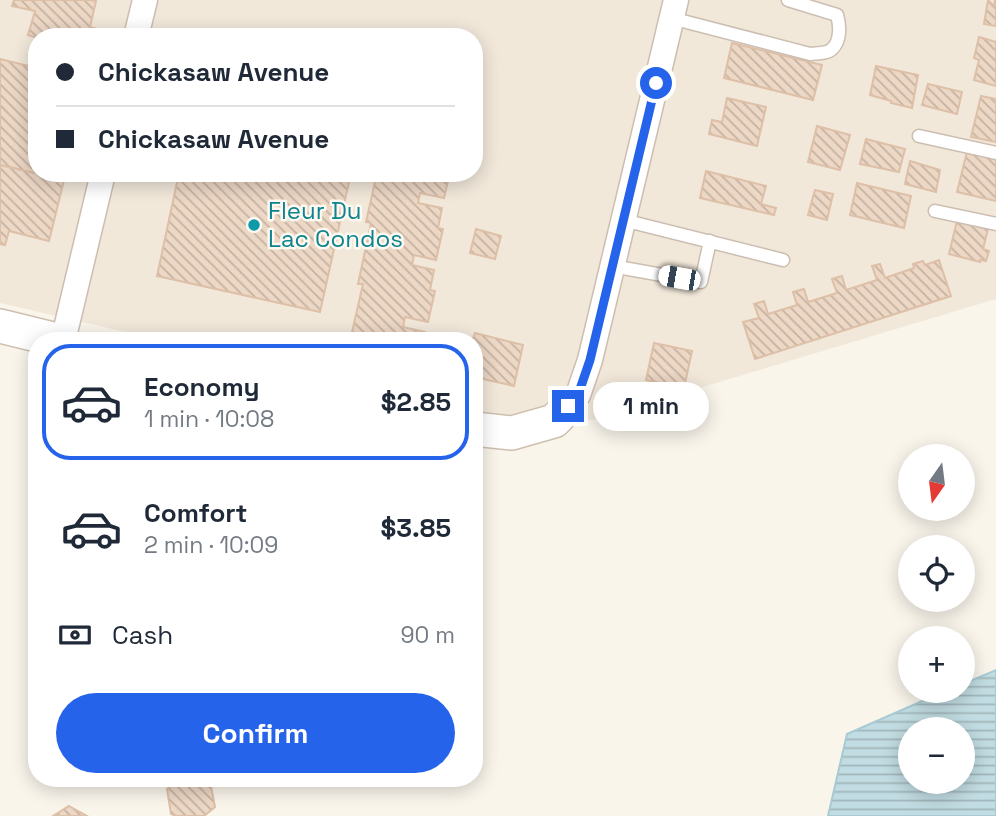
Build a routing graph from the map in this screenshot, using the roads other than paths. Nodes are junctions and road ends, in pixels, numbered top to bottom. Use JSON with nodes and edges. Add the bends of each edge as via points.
{"nodes":[{"id":1,"x":145,"y":0,"type":"edge"},
{"id":2,"x":788,"y":0,"type":"edge"},
{"id":3,"x":673,"y":9,"type":"edge"},
{"id":4,"x":138,"y":28,"type":"edge"},
{"id":5,"x":919,"y":136,"type":"dead end"},
{"id":6,"x":996,"y":153,"type":"edge"},
{"id":7,"x":101,"y":182,"type":"edge"},
{"id":8,"x":935,"y":211,"type":"dead end"},
{"id":9,"x":623,"y":220,"type":"junction"},
{"id":10,"x":996,"y":224,"type":"edge"},
{"id":11,"x":710,"y":241,"type":"junction"},
{"id":12,"x":783,"y":260,"type":"dead end"},
{"id":13,"x":612,"y":266,"type":"junction"},
{"id":14,"x":0,"y":326,"type":"edge"},
{"id":15,"x":64,"y":332,"type":"edge"},
{"id":16,"x":28,"y":333,"type":"edge"},
{"id":17,"x":559,"y":416,"type":"joint"},
{"id":18,"x":483,"y":430,"type":"edge"}],
"edges":[{"from":1,"to":4,"type":"street"},
{"from":2,"to":3,"type":"lane","via":[[837,15],[839,32],[832,49],[810,54]]},
{"from":3,"to":9,"type":"street"},
{"from":5,"to":6,"type":"lane"},
{"from":7,"to":15,"type":"street"},
{"from":8,"to":10,"type":"lane"},
{"from":9,"to":11,"type":"lane"},
{"from":9,"to":13,"type":"street"},
{"from":11,"to":12,"type":"lane"},
{"from":11,"to":13,"type":"lane","via":[[701,282]]},
{"from":13,"to":17,"type":"street","via":[[578,395]]},
{"from":14,"to":16,"type":"street"},
{"from":17,"to":18,"type":"street","via":[[512,433]]}]}
